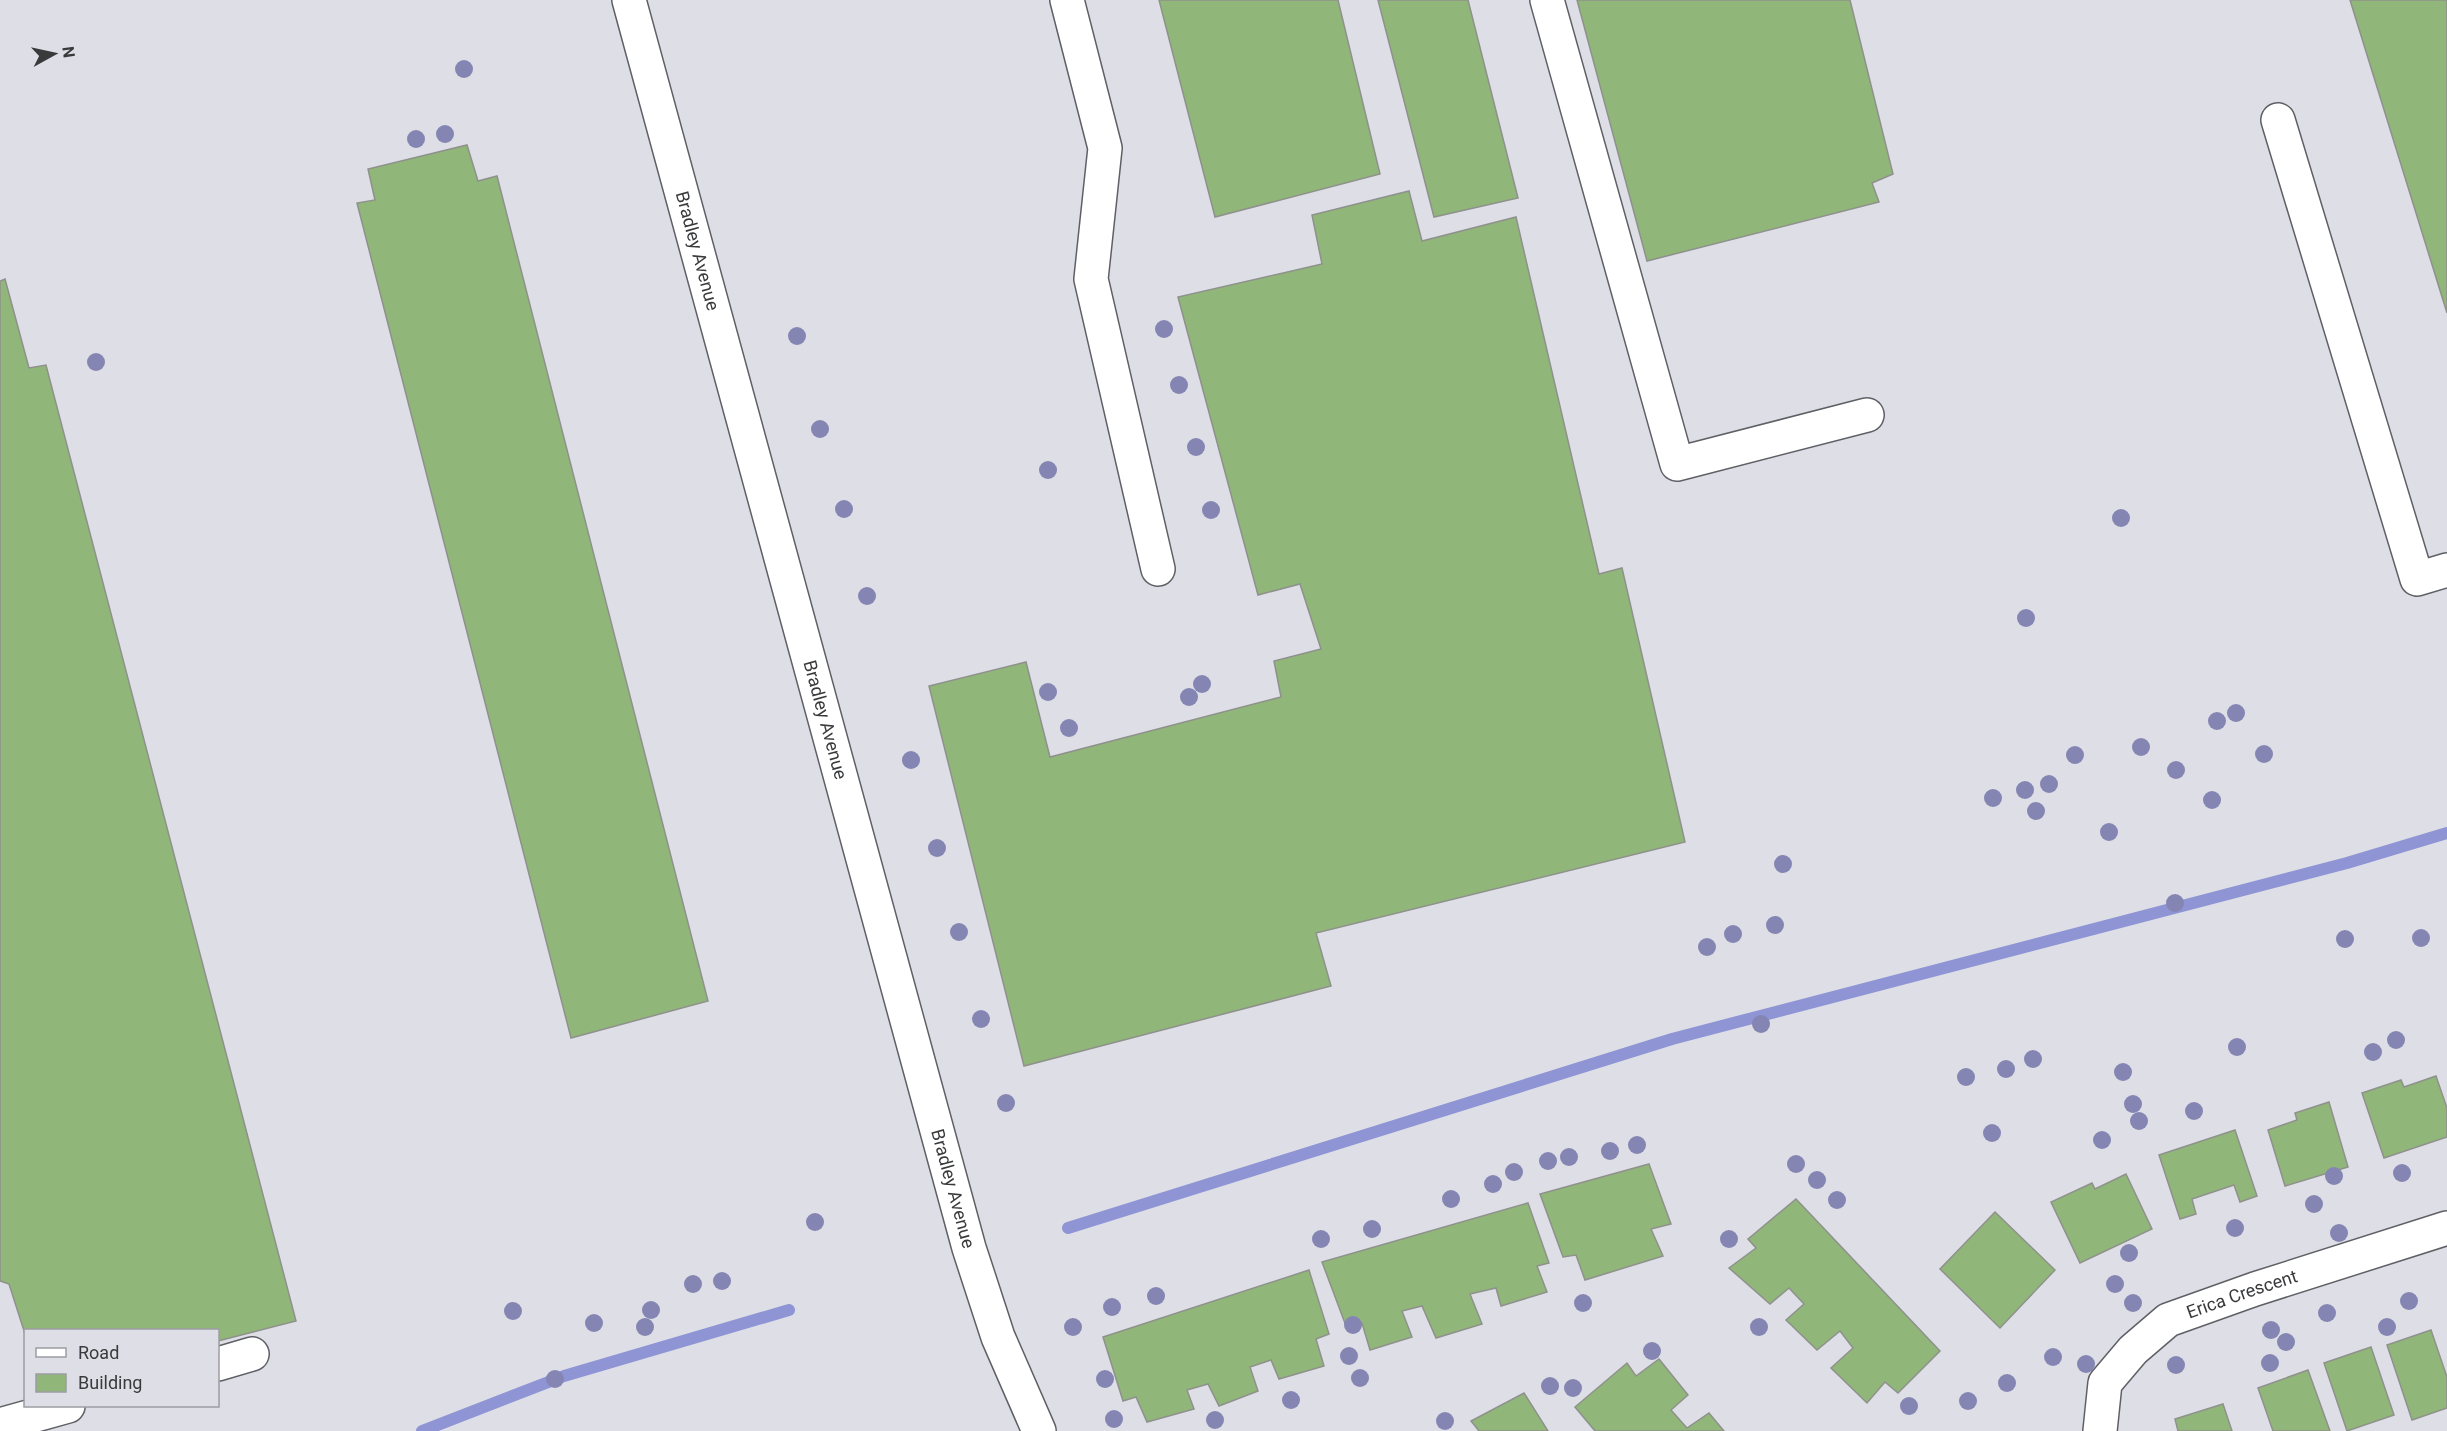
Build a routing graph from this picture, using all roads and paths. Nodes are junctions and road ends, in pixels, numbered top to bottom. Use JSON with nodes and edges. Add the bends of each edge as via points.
{"nodes":[{"id":1,"x":629,"y":0,"type":"edge"},
{"id":2,"x":1067,"y":0,"type":"edge"},
{"id":3,"x":1547,"y":0,"type":"edge"},
{"id":4,"x":2278,"y":120,"type":"dead end"},
{"id":5,"x":1867,"y":415,"type":"dead end"},
{"id":6,"x":1158,"y":569,"type":"dead end"},
{"id":7,"x":2447,"y":570,"type":"edge"},
{"id":8,"x":2447,"y":1227,"type":"edge"},
{"id":9,"x":252,"y":1354,"type":"dead end"},
{"id":10,"x":219,"y":1364,"type":"edge"},
{"id":11,"x":64,"y":1407,"type":"edge"},
{"id":12,"x":0,"y":1425,"type":"edge"},
{"id":13,"x":1039,"y":1431,"type":"edge"},
{"id":14,"x":2100,"y":1431,"type":"edge"}],
"edges":[{"from":1,"to":13,"type":"main road","name":"Bradley Avenue","via":[[969,1248],[998,1337]]},
{"from":2,"to":6,"type":"main road","via":[[1105,148],[1091,279]]},
{"from":3,"to":5,"type":"main road","via":[[1677,464]]},
{"from":4,"to":7,"type":"main road","via":[[2417,579]]},
{"from":8,"to":14,"type":"main road","name":"Erica Crescent","via":[[2168,1320],[2133,1350],[2105,1383]]},
{"from":9,"to":10,"type":"main road"},
{"from":11,"to":12,"type":"main road"}]}
